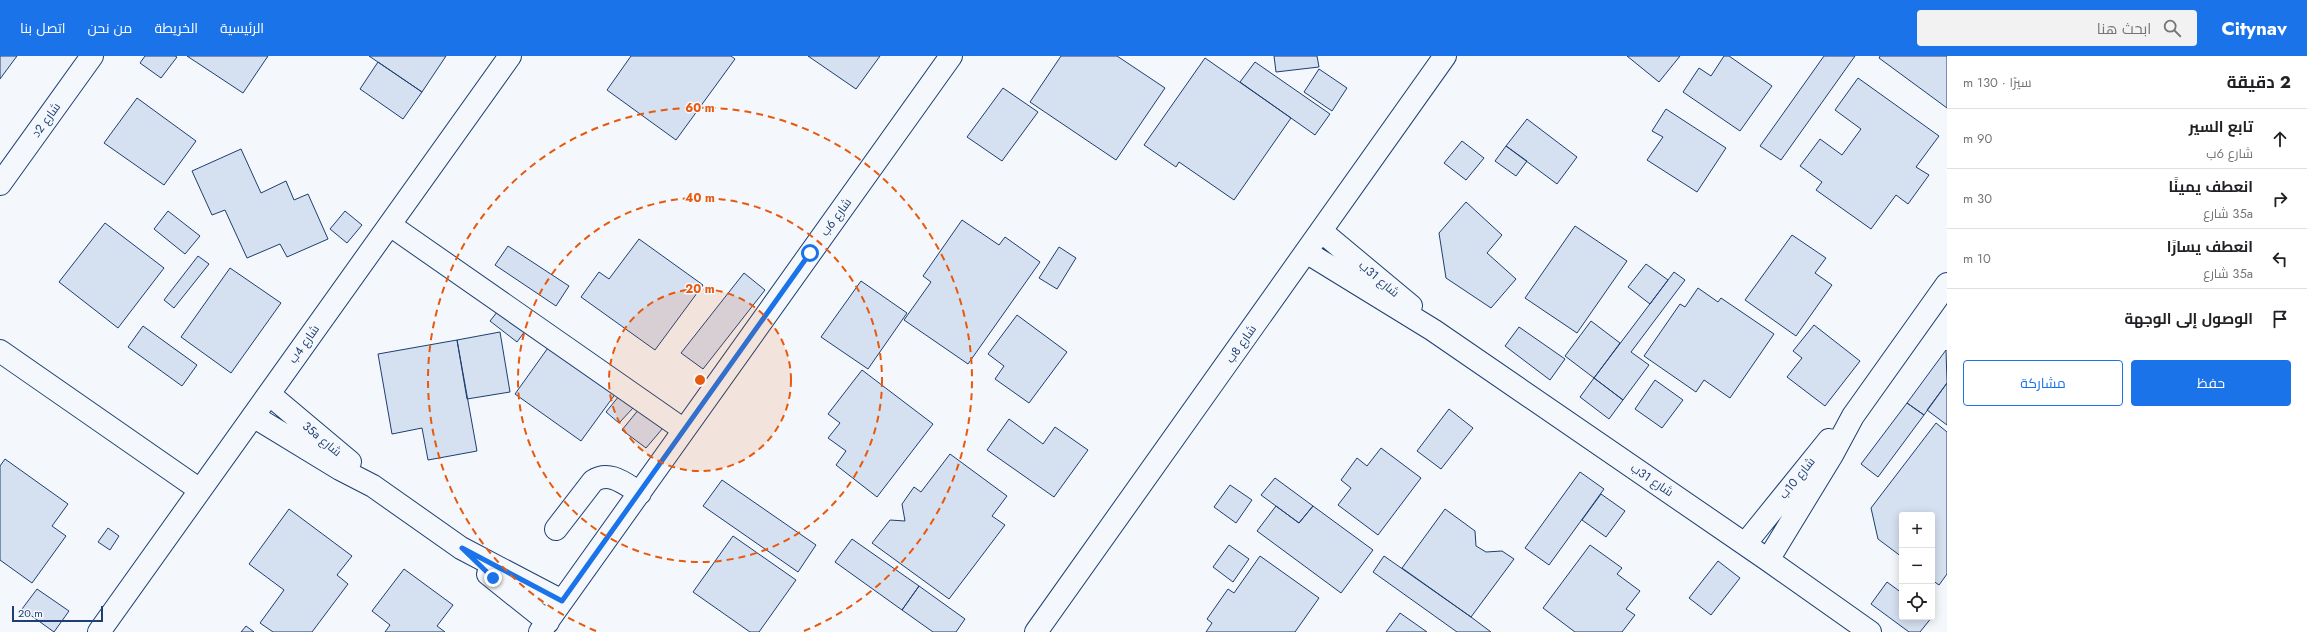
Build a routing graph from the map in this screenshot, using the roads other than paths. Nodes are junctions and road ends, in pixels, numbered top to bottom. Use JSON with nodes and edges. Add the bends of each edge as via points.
{"nodes":[{"id":1,"x":92,"y":56,"type":"edge"},
{"id":2,"x":510,"y":56,"type":"edge"},
{"id":3,"x":951,"y":56,"type":"edge"},
{"id":4,"x":1445,"y":56,"type":"edge"},
{"id":5,"x":0,"y":184,"type":"edge"},
{"id":6,"x":390,"y":225,"type":"junction"},
{"id":7,"x":1321,"y":231,"type":"junction"},
{"id":8,"x":1306,"y":252,"type":"junction"},
{"id":9,"x":1947,"y":284,"type":"edge"},
{"id":10,"x":1433,"y":330,"type":"junction"},
{"id":11,"x":0,"y":351,"type":"edge"},
{"id":12,"x":269,"y":394,"type":"junction"},
{"id":13,"x":253,"y":416,"type":"junction"},
{"id":14,"x":1853,"y":416,"type":"junction"},
{"id":15,"x":684,"y":430,"type":"junction"},
{"id":16,"x":373,"y":486,"type":"junction"},
{"id":17,"x":200,"y":490,"type":"junction"},
{"id":18,"x":640,"y":493,"type":"junction"},
{"id":19,"x":556,"y":529,"type":"dead end"},
{"id":20,"x":1745,"y":544,"type":"junction"},
{"id":21,"x":462,"y":548,"type":"junction"},
{"id":22,"x":1768,"y":560,"type":"junction"},
{"id":23,"x":562,"y":601,"type":"junction"},
{"id":24,"x":544,"y":627,"type":"edge"},
{"id":25,"x":99,"y":632,"type":"edge"},
{"id":26,"x":1036,"y":632,"type":"edge"},
{"id":27,"x":1870,"y":632,"type":"edge"}],
"edges":[{"from":1,"to":5,"type":"street","name":"شارع 2د"},
{"from":2,"to":6,"type":"street","name":"شارع 4ب"},
{"from":3,"to":15,"type":"street","name":"شارع 6ب"},
{"from":4,"to":7,"type":"street","name":"شارع 8ب"},
{"from":6,"to":12,"type":"street","name":"شارع 4ب"},
{"from":6,"to":15,"type":"street"},
{"from":7,"to":8,"type":"street","name":"شارع 8ب"},
{"from":7,"to":10,"type":"street","name":"شارع 31ب","via":[[1403,299]]},
{"from":8,"to":10,"type":"street","name":"شارع 31ب"},
{"from":8,"to":26,"type":"street","name":"شارع 8ب"},
{"from":9,"to":14,"type":"street","name":"شارع 10ب"},
{"from":10,"to":20,"type":"street","name":"شارع 31ب"},
{"from":11,"to":17,"type":"street"},
{"from":12,"to":13,"type":"street","name":"شارع 4ب"},
{"from":12,"to":16,"type":"street","name":"35a شارع","via":[[356,467]]},
{"from":13,"to":16,"type":"street","name":"35a شارع"},
{"from":13,"to":17,"type":"street","name":"شارع 4ب"},
{"from":14,"to":20,"type":"street","name":"شارع 10ب","via":[[1822,447]]},
{"from":14,"to":22,"type":"street","name":"شارع 10ب"},
{"from":15,"to":18,"type":"street","name":"شارع 6ب"},
{"from":16,"to":21,"type":"street","name":"35a شارع"},
{"from":17,"to":25,"type":"street","name":"شارع 4ب"},
{"from":18,"to":19,"type":"street","via":[[615,478],[598,478]]},
{"from":18,"to":23,"type":"street","name":"شارع 6ب"},
{"from":20,"to":22,"type":"street","name":"شارع 31ب"},
{"from":21,"to":23,"type":"street","name":"35a شارع"},
{"from":21,"to":24,"type":"street","name":"35a شارع"},
{"from":22,"to":27,"type":"street","name":"شارع 31ب"},
{"from":23,"to":24,"type":"street","name":"شارع 6ب"}]}
